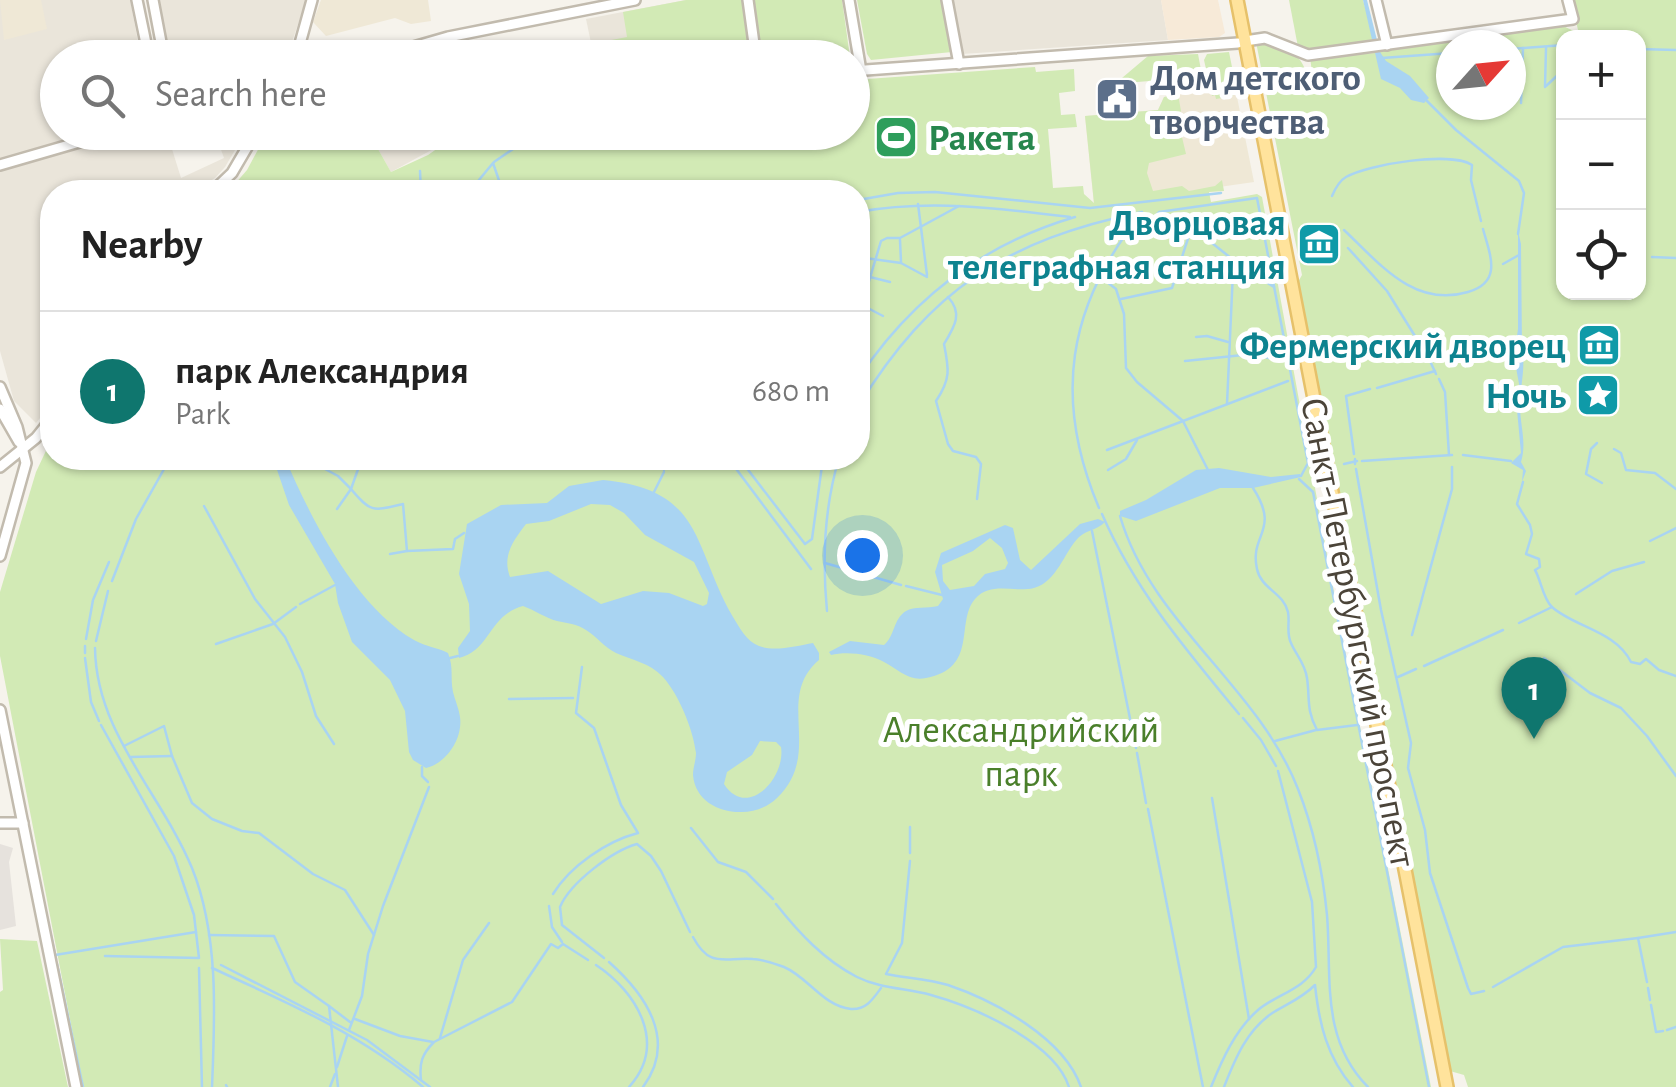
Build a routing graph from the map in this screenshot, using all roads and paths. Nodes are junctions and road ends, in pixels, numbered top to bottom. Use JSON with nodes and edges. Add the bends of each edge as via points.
{"nodes":[{"id":1,"x":137,"y":0,"type":"edge"},
{"id":2,"x":153,"y":0,"type":"edge"},
{"id":3,"x":312,"y":0,"type":"edge"},
{"id":4,"x":748,"y":0,"type":"edge"},
{"id":5,"x":849,"y":0,"type":"edge"},
{"id":6,"x":947,"y":0,"type":"edge"},
{"id":7,"x":1233,"y":0,"type":"edge"},
{"id":8,"x":1376,"y":0,"type":"edge"},
{"id":9,"x":1568,"y":0,"type":"edge"},
{"id":10,"x":629,"y":1,"type":"edge"},
{"id":11,"x":145,"y":40,"type":"edge"},
{"id":12,"x":161,"y":40,"type":"edge"},
{"id":13,"x":301,"y":40,"type":"edge"},
{"id":14,"x":438,"y":40,"type":"edge"},
{"id":15,"x":754,"y":40,"type":"edge"},
{"id":16,"x":854,"y":40,"type":"edge"},
{"id":17,"x":1241,"y":42,"type":"junction"},
{"id":18,"x":1381,"y":46,"type":"junction"},
{"id":19,"x":959,"y":64,"type":"junction"},
{"id":20,"x":870,"y":70,"type":"edge"},
{"id":21,"x":52,"y":150,"type":"edge"},
{"id":22,"x":245,"y":150,"type":"edge"},
{"id":23,"x":0,"y":165,"type":"edge"},
{"id":24,"x":225,"y":180,"type":"edge"},
{"id":25,"x":0,"y":387,"type":"edge"},
{"id":26,"x":0,"y":409,"type":"edge"},
{"id":27,"x":40,"y":431,"type":"edge"},
{"id":28,"x":24,"y":449,"type":"junction"},
{"id":29,"x":0,"y":467,"type":"edge"},
{"id":30,"x":0,"y":556,"type":"edge"},
{"id":31,"x":0,"y":710,"type":"edge"},
{"id":32,"x":0,"y":823,"type":"edge"},
{"id":33,"x":23,"y":823,"type":"junction"},
{"id":34,"x":76,"y":1087,"type":"edge"},
{"id":35,"x":1443,"y":1087,"type":"edge"}],
"edges":[{"from":1,"to":11,"type":"street"},
{"from":2,"to":12,"type":"street"},
{"from":3,"to":13,"type":"street"},
{"from":4,"to":15,"type":"street"},
{"from":5,"to":16,"type":"street"},
{"from":6,"to":19,"type":"street"},
{"from":7,"to":17,"type":"main road","name":"Санкт-Петербургский проспект"},
{"from":8,"to":18,"type":"street"},
{"from":9,"to":18,"type":"street","via":[[1573,20]]},
{"from":10,"to":14,"type":"street"},
{"from":17,"to":18,"type":"street","via":[[1265,38],[1308,55]]},
{"from":17,"to":19,"type":"street"},
{"from":17,"to":35,"type":"main road","name":"Санкт-Петербургский проспект"},
{"from":19,"to":20,"type":"street"},
{"from":21,"to":23,"type":"street"},
{"from":22,"to":24,"type":"street"},
{"from":25,"to":28,"type":"street"},
{"from":26,"to":28,"type":"street"},
{"from":27,"to":28,"type":"street"},
{"from":28,"to":29,"type":"street"},
{"from":28,"to":30,"type":"street","via":[[25,473]]},
{"from":31,"to":33,"type":"street"},
{"from":32,"to":33,"type":"street"},
{"from":33,"to":34,"type":"street"}]}
